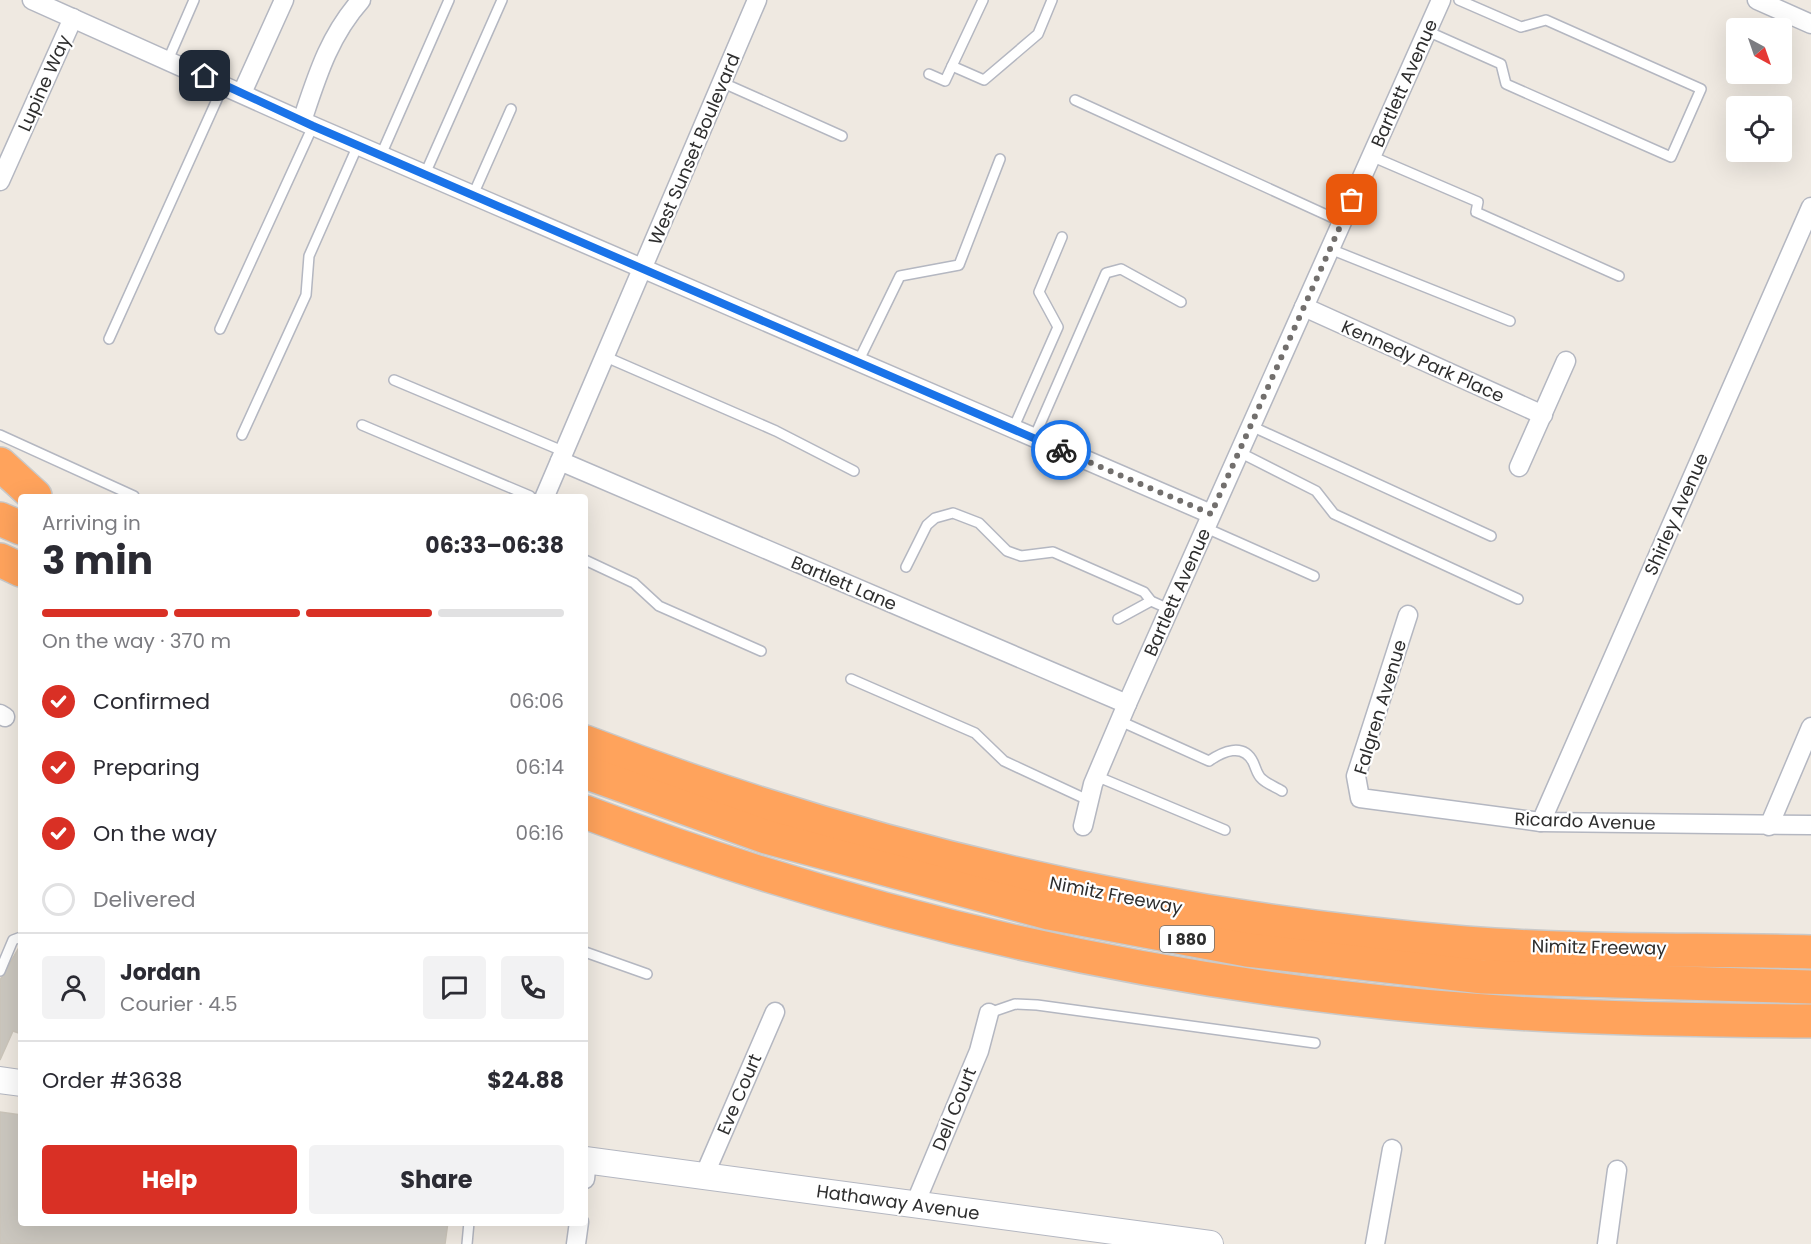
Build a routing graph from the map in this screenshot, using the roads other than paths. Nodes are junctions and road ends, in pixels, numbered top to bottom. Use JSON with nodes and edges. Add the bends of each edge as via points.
{"nodes":[{"id":1,"x":32,"y":0,"type":"edge"},
{"id":2,"x":194,"y":0,"type":"edge"},
{"id":3,"x":284,"y":0,"type":"edge"},
{"id":4,"x":361,"y":0,"type":"edge"},
{"id":5,"x":449,"y":0,"type":"edge"},
{"id":6,"x":502,"y":0,"type":"edge"},
{"id":7,"x":757,"y":0,"type":"edge"},
{"id":8,"x":983,"y":0,"type":"edge"},
{"id":9,"x":1052,"y":0,"type":"edge"},
{"id":10,"x":1441,"y":0,"type":"edge"},
{"id":11,"x":1459,"y":0,"type":"edge"},
{"id":12,"x":1756,"y":0,"type":"edge"},
{"id":13,"x":73,"y":18,"type":"junction"},
{"id":14,"x":1811,"y":24,"type":"edge"},
{"id":15,"x":1427,"y":31,"type":"junction"},
{"id":16,"x":168,"y":60,"type":"junction"},
{"id":17,"x":952,"y":66,"type":"junction"},
{"id":18,"x":929,"y":74,"type":"dead end"},
{"id":19,"x":721,"y":82,"type":"junction"},
{"id":20,"x":224,"y":84,"type":"junction"},
{"id":21,"x":242,"y":93,"type":"junction"},
{"id":22,"x":1075,"y":100,"type":"dead end"},
{"id":23,"x":511,"y":109,"type":"dead end"},
{"id":24,"x":308,"y":123,"type":"junction"},
{"id":25,"x":842,"y":136,"type":"dead end"},
{"id":26,"x":358,"y":145,"type":"junction"},
{"id":27,"x":5,"y":154,"type":"edge"},
{"id":28,"x":381,"y":155,"type":"junction"},
{"id":29,"x":1371,"y":156,"type":"junction"},
{"id":30,"x":1000,"y":159,"type":"dead end"},
{"id":31,"x":424,"y":174,"type":"junction"},
{"id":32,"x":0,"y":181,"type":"edge"},
{"id":33,"x":473,"y":195,"type":"junction"},
{"id":34,"x":1811,"y":207,"type":"edge"},
{"id":35,"x":1342,"y":222,"type":"junction"},
{"id":36,"x":1062,"y":237,"type":"dead end"},
{"id":37,"x":1330,"y":249,"type":"junction"},
{"id":38,"x":644,"y":269,"type":"junction"},
{"id":39,"x":1620,"y":276,"type":"dead end"},
{"id":40,"x":1181,"y":302,"type":"dead end"},
{"id":41,"x":1304,"y":307,"type":"junction"},
{"id":42,"x":1510,"y":321,"type":"dead end"},
{"id":43,"x":220,"y":329,"type":"dead end"},
{"id":44,"x":109,"y":339,"type":"dead end"},
{"id":45,"x":606,"y":357,"type":"junction"},
{"id":46,"x":1566,"y":361,"type":"dead end"},
{"id":47,"x":858,"y":362,"type":"junction"},
{"id":48,"x":394,"y":380,"type":"dead end"},
{"id":49,"x":1543,"y":415,"type":"junction"},
{"id":50,"x":362,"y":425,"type":"dead end"},
{"id":51,"x":1251,"y":426,"type":"junction"},
{"id":52,"x":1013,"y":429,"type":"junction"},
{"id":53,"x":0,"y":435,"type":"edge"},
{"id":54,"x":242,"y":435,"type":"dead end"},
{"id":55,"x":1034,"y":438,"type":"junction"},
{"id":56,"x":1239,"y":452,"type":"junction"},
{"id":57,"x":562,"y":457,"type":"junction"},
{"id":58,"x":0,"y":464,"type":"edge"},
{"id":59,"x":1519,"y":467,"type":"dead end"},
{"id":60,"x":854,"y":471,"type":"dead end"},
{"id":61,"x":0,"y":486,"type":"edge"},
{"id":62,"x":19,"y":494,"type":"edge"},
{"id":63,"x":32,"y":494,"type":"edge"},
{"id":64,"x":130,"y":494,"type":"edge"},
{"id":65,"x":525,"y":494,"type":"edge"},
{"id":66,"x":546,"y":494,"type":"edge"},
{"id":67,"x":0,"y":519,"type":"edge"},
{"id":68,"x":1208,"y":521,"type":"junction"},
{"id":69,"x":18,"y":527,"type":"edge"},
{"id":70,"x":1491,"y":536,"type":"dead end"},
{"id":71,"x":0,"y":560,"type":"edge"},
{"id":72,"x":588,"y":561,"type":"edge"},
{"id":73,"x":906,"y":567,"type":"dead end"},
{"id":74,"x":18,"y":569,"type":"edge"},
{"id":75,"x":1314,"y":576,"type":"dead end"},
{"id":76,"x":0,"y":586,"type":"edge"},
{"id":77,"x":18,"y":592,"type":"edge"},
{"id":78,"x":1518,"y":599,"type":"dead end"},
{"id":79,"x":1151,"y":601,"type":"junction"},
{"id":80,"x":1169,"y":609,"type":"junction"},
{"id":81,"x":1408,"y":615,"type":"dead end"},
{"id":82,"x":1118,"y":619,"type":"dead end"},
{"id":83,"x":760,"y":651,"type":"dead end"},
{"id":84,"x":851,"y":679,"type":"dead end"},
{"id":85,"x":1127,"y":704,"type":"junction"},
{"id":86,"x":1120,"y":721,"type":"junction"},
{"id":87,"x":1811,"y":727,"type":"edge"},
{"id":88,"x":588,"y":743,"type":"edge"},
{"id":89,"x":588,"y":773,"type":"edge"},
{"id":90,"x":1096,"y":776,"type":"junction"},
{"id":91,"x":1282,"y":791,"type":"dead end"},
{"id":92,"x":1360,"y":798,"type":"joint"},
{"id":93,"x":1090,"y":801,"type":"junction"},
{"id":94,"x":588,"y":813,"type":"edge"},
{"id":95,"x":1541,"y":822,"type":"junction"},
{"id":96,"x":1811,"y":825,"type":"edge"},
{"id":97,"x":1083,"y":826,"type":"dead end"},
{"id":98,"x":1768,"y":826,"type":"junction"},
{"id":99,"x":1225,"y":830,"type":"dead end"},
{"id":100,"x":18,"y":938,"type":"edge"},
{"id":101,"x":1811,"y":952,"type":"edge"},
{"id":102,"x":588,"y":953,"type":"edge"},
{"id":103,"x":0,"y":971,"type":"edge"},
{"id":104,"x":647,"y":974,"type":"dead end"},
{"id":105,"x":1811,"y":987,"type":"edge"},
{"id":106,"x":775,"y":1012,"type":"dead end"},
{"id":107,"x":989,"y":1013,"type":"joint"},
{"id":108,"x":1811,"y":1022,"type":"edge"},
{"id":109,"x":1315,"y":1043,"type":"dead end"},
{"id":110,"x":0,"y":1080,"type":"edge"},
{"id":111,"x":18,"y":1083,"type":"edge"},
{"id":112,"x":1392,"y":1149,"type":"dead end"},
{"id":113,"x":588,"y":1166,"type":"edge"},
{"id":114,"x":1617,"y":1170,"type":"dead end"},
{"id":115,"x":704,"y":1176,"type":"junction"},
{"id":116,"x":915,"y":1204,"type":"junction"},
{"id":117,"x":469,"y":1226,"type":"edge"},
{"id":118,"x":578,"y":1226,"type":"edge"},
{"id":119,"x":1157,"y":1240,"type":"edge"},
{"id":120,"x":467,"y":1244,"type":"edge"},
{"id":121,"x":576,"y":1244,"type":"edge"},
{"id":122,"x":1210,"y":1244,"type":"edge"},
{"id":123,"x":1375,"y":1244,"type":"edge"},
{"id":124,"x":1607,"y":1244,"type":"edge"}],
"edges":[{"from":1,"to":13,"type":"street"},
{"from":2,"to":16,"type":"lane"},
{"from":3,"to":21,"type":"street"},
{"from":4,"to":24,"type":"street","via":[[324,52]]},
{"from":5,"to":28,"type":"lane"},
{"from":6,"to":31,"type":"lane"},
{"from":7,"to":19,"type":"street","name":"West Sunset Boulevard"},
{"from":8,"to":17,"type":"lane"},
{"from":9,"to":17,"type":"lane","via":[[1038,34],[984,80]]},
{"from":10,"to":15,"type":"street","name":"Bartlett Avenue"},
{"from":11,"to":15,"type":"lane","via":[[1521,27],[1546,20],[1701,89],[1671,157],[1506,84],[1501,64]]},
{"from":12,"to":14,"type":"street"},
{"from":13,"to":16,"type":"street"},
{"from":13,"to":27,"type":"street","name":"Lupine Way"},
{"from":15,"to":29,"type":"street","name":"Bartlett Avenue"},
{"from":16,"to":20,"type":"street"},
{"from":17,"to":18,"type":"lane","via":[[945,81]]},
{"from":19,"to":25,"type":"lane"},
{"from":19,"to":38,"type":"street","name":"West Sunset Boulevard"},
{"from":20,"to":21,"type":"street"},
{"from":20,"to":44,"type":"lane"},
{"from":21,"to":24,"type":"street"},
{"from":22,"to":35,"type":"lane"},
{"from":23,"to":33,"type":"lane"},
{"from":24,"to":26,"type":"street"},
{"from":24,"to":43,"type":"lane"},
{"from":26,"to":28,"type":"street"},
{"from":26,"to":54,"type":"lane","via":[[309,256],[306,295]]},
{"from":27,"to":32,"type":"street","name":"Lupine Way"},
{"from":28,"to":31,"type":"street"},
{"from":29,"to":35,"type":"street","name":"Bartlett Avenue"},
{"from":29,"to":39,"type":"lane","via":[[1478,202],[1476,212]]},
{"from":30,"to":47,"type":"lane","via":[[959,265],[900,276]]},
{"from":31,"to":33,"type":"street"},
{"from":33,"to":38,"type":"street"},
{"from":34,"to":95,"type":"street","name":"Shirley Avenue"},
{"from":35,"to":37,"type":"street","name":"Bartlett Avenue"},
{"from":36,"to":52,"type":"lane","via":[[1039,292],[1058,327]]},
{"from":37,"to":41,"type":"street","name":"Bartlett Avenue"},
{"from":37,"to":42,"type":"lane"},
{"from":38,"to":45,"type":"street","name":"West Sunset Boulevard"},
{"from":38,"to":47,"type":"street"},
{"from":40,"to":55,"type":"lane","via":[[1121,269],[1106,273]]},
{"from":41,"to":49,"type":"street","name":"Kennedy Park Place"},
{"from":41,"to":51,"type":"street","name":"Bartlett Avenue"},
{"from":45,"to":57,"type":"street","name":"West Sunset Boulevard"},
{"from":45,"to":60,"type":"lane","via":[[776,431]]},
{"from":46,"to":49,"type":"street"},
{"from":47,"to":52,"type":"street"},
{"from":48,"to":57,"type":"lane"},
{"from":49,"to":59,"type":"street"},
{"from":50,"to":65,"type":"lane"},
{"from":51,"to":56,"type":"street","name":"Bartlett Avenue"},
{"from":51,"to":70,"type":"lane"},
{"from":52,"to":55,"type":"street"},
{"from":53,"to":64,"type":"lane"},
{"from":55,"to":68,"type":"street"},
{"from":56,"to":68,"type":"street","name":"Bartlett Avenue"},
{"from":56,"to":78,"type":"lane","via":[[1316,491],[1334,514]]},
{"from":57,"to":66,"type":"street","name":"West Sunset Boulevard"},
{"from":57,"to":85,"type":"street","name":"Bartlett Lane"},
{"from":58,"to":63,"type":"highway"},
{"from":61,"to":62,"type":"highway"},
{"from":67,"to":69,"type":"highway"},
{"from":68,"to":75,"type":"lane"},
{"from":68,"to":80,"type":"street","name":"Bartlett Avenue"},
{"from":71,"to":74,"type":"highway"},
{"from":72,"to":83,"type":"lane","via":[[634,583],[659,606]]},
{"from":73,"to":79,"type":"lane","via":[[927,525],[935,518],[953,513],[979,523],[1007,551],[1021,556],[1053,552],[1144,592]]},
{"from":76,"to":77,"type":"highway"},
{"from":79,"to":80,"type":"lane"},
{"from":79,"to":82,"type":"lane"},
{"from":80,"to":85,"type":"street","name":"Bartlett Avenue"},
{"from":81,"to":92,"type":"street","name":"Falgren Avenue","via":[[1356,776]]},
{"from":84,"to":93,"type":"lane","via":[[975,733],[1004,761]]},
{"from":85,"to":86,"type":"street","name":"Bartlett Avenue"},
{"from":86,"to":90,"type":"street","name":"Bartlett Avenue"},
{"from":86,"to":91,"type":"lane","via":[[1209,761],[1233,749],[1252,759],[1260,778]]},
{"from":87,"to":98,"type":"street"},
{"from":88,"to":101,"type":"highway","name":"Nimitz Freeway","number":"I 880","via":[[808,819],[921,851],[1024,878],[1202,911],[1359,933],[1469,943]]},
{"from":89,"to":105,"type":"highway","number":"I 880","via":[[766,837],[1049,914],[1247,950],[1483,977]]},
{"from":90,"to":93,"type":"street","name":"Bartlett Avenue"},
{"from":90,"to":99,"type":"lane"},
{"from":92,"to":95,"type":"street","name":"Ricardo Avenue"},
{"from":93,"to":97,"type":"street","name":"Bartlett Avenue"},
{"from":94,"to":108,"type":"highway","number":"I 880","via":[[785,882],[1005,940],[1145,968],[1347,999],[1455,1009]]},
{"from":95,"to":98,"type":"street","name":"Ricardo Avenue"},
{"from":96,"to":98,"type":"street","name":"Ricardo Avenue"},
{"from":100,"to":103,"type":"lane","via":[[13,940]]},
{"from":102,"to":104,"type":"lane"},
{"from":106,"to":115,"type":"street","name":"Eve Court"},
{"from":107,"to":109,"type":"lane","via":[[1016,1004],[1037,1005]]},
{"from":107,"to":116,"type":"street","name":"Dell Court","via":[[979,1051]]},
{"from":110,"to":111,"type":"street"},
{"from":112,"to":123,"type":"street"},
{"from":113,"to":115,"type":"street","name":"Hathaway Avenue"},
{"from":114,"to":124,"type":"street"},
{"from":115,"to":116,"type":"street","name":"Hathaway Avenue"},
{"from":116,"to":119,"type":"street","name":"Hathaway Avenue"},
{"from":117,"to":120,"type":"lane"},
{"from":118,"to":121,"type":"street"},
{"from":119,"to":122,"type":"street","name":"Hathaway Avenue"}]}
